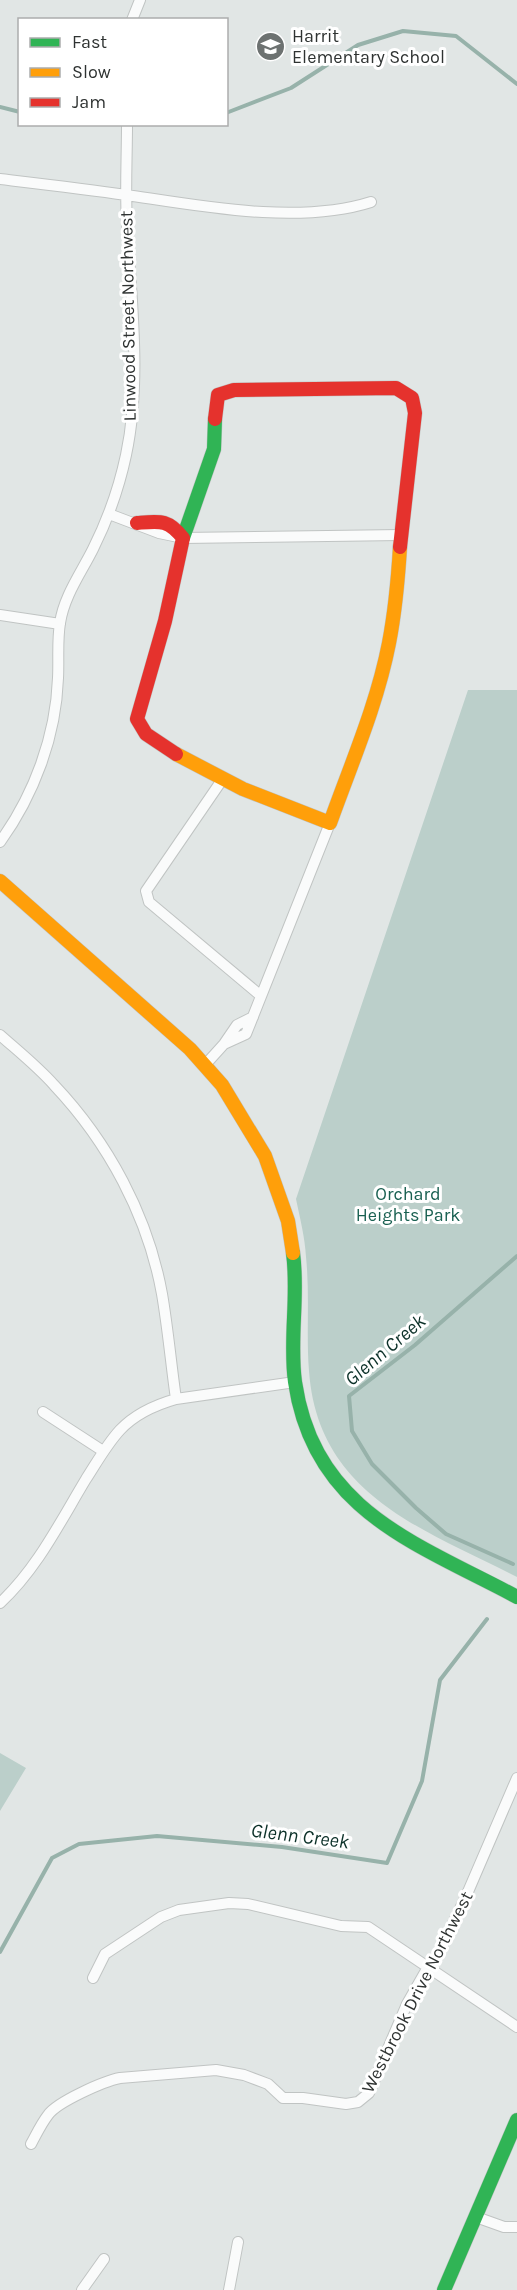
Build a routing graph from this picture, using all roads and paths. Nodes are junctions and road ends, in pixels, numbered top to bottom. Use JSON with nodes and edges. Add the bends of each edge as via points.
{"nodes":[{"id":1,"x":140,"y":0,"type":"edge"},
{"id":2,"x":133,"y":18,"type":"edge"},
{"id":3,"x":127,"y":126,"type":"edge"},
{"id":4,"x":0,"y":179,"type":"edge"},
{"id":5,"x":127,"y":195,"type":"junction"},
{"id":6,"x":371,"y":202,"type":"dead end"},
{"id":7,"x":109,"y":514,"type":"junction"},
{"id":8,"x":137,"y":523,"type":"joint"},
{"id":9,"x":401,"y":535,"type":"junction"},
{"id":10,"x":183,"y":538,"type":"junction"},
{"id":11,"x":0,"y":615,"type":"edge"},
{"id":12,"x":60,"y":624,"type":"junction"},
{"id":13,"x":222,"y":780,"type":"junction"},
{"id":14,"x":330,"y":823,"type":"junction"},
{"id":15,"x":0,"y":842,"type":"edge"},
{"id":16,"x":0,"y":881,"type":"edge"},
{"id":17,"x":260,"y":995,"type":"junction"},
{"id":18,"x":2,"y":1042,"type":"edge"},
{"id":19,"x":205,"y":1065,"type":"junction"},
{"id":20,"x":295,"y":1382,"type":"junction"},
{"id":21,"x":176,"y":1399,"type":"junction"},
{"id":22,"x":43,"y":1412,"type":"dead end"},
{"id":23,"x":103,"y":1451,"type":"junction"},
{"id":24,"x":517,"y":1597,"type":"edge"},
{"id":25,"x":0,"y":1603,"type":"edge"},
{"id":26,"x":517,"y":1778,"type":"edge"},
{"id":27,"x":428,"y":1966,"type":"junction"},
{"id":28,"x":93,"y":1978,"type":"dead end"},
{"id":29,"x":517,"y":2027,"type":"edge"},
{"id":30,"x":517,"y":2120,"type":"edge"},
{"id":31,"x":31,"y":2144,"type":"dead end"},
{"id":32,"x":476,"y":2217,"type":"junction"},
{"id":33,"x":517,"y":2227,"type":"edge"},
{"id":34,"x":238,"y":2242,"type":"dead end"},
{"id":35,"x":104,"y":2259,"type":"dead end"},
{"id":36,"x":82,"y":2290,"type":"edge"},
{"id":37,"x":229,"y":2290,"type":"edge"},
{"id":38,"x":444,"y":2290,"type":"edge"}],
"edges":[{"from":1,"to":2,"type":"street"},
{"from":3,"to":5,"type":"street","name":"Linwood Street Northwest"},
{"from":4,"to":5,"type":"street"},
{"from":5,"to":6,"type":"street","via":[[270,211],[320,212]]},
{"from":5,"to":7,"type":"street","name":"Linwood Street Northwest","via":[[133,389],[126,455]]},
{"from":7,"to":8,"type":"street"},
{"from":7,"to":12,"type":"street","name":"Linwood Street Northwest","via":[[67,599]]},
{"from":8,"to":10,"type":"street","via":[[173,525]]},
{"from":9,"to":10,"type":"street"},
{"from":9,"to":10,"type":"street","via":[[415,412],[414,402],[406,392],[396,388],[234,390],[218,395],[214,449]]},
{"from":9,"to":14,"type":"street","via":[[396,600],[386,656]]},
{"from":10,"to":13,"type":"street","via":[[137,719],[139,728],[178,756]]},
{"from":11,"to":12,"type":"street"},
{"from":12,"to":15,"type":"street","name":"Linwood Street Northwest","via":[[58,678],[46,749],[26,799]]},
{"from":13,"to":14,"type":"street"},
{"from":13,"to":17,"type":"street","via":[[146,891],[148,902]]},
{"from":14,"to":17,"type":"street"},
{"from":16,"to":19,"type":"street"},
{"from":17,"to":19,"type":"street","via":[[253,1017],[237,1025]]},
{"from":18,"to":21,"type":"street","via":[[54,1084],[90,1128],[124,1182],[139,1215],[162,1293]]},
{"from":19,"to":20,"type":"street","via":[[222,1085],[265,1156],[288,1221],[296,1298]]},
{"from":20,"to":21,"type":"street"},
{"from":20,"to":24,"type":"street","via":[[312,1443],[354,1502],[387,1528]]},
{"from":21,"to":23,"type":"street","via":[[140,1413]]},
{"from":22,"to":23,"type":"street"},
{"from":23,"to":25,"type":"street","via":[[26,1576]]},
{"from":26,"to":27,"type":"street","name":"Westbrook Drive Northwest","via":[[467,1894],[438,1955]]},
{"from":27,"to":28,"type":"street","via":[[368,1927],[341,1926],[229,1903],[179,1910],[161,1917],[105,1954]]},
{"from":27,"to":29,"type":"street"},
{"from":27,"to":31,"type":"street","name":"Westbrook Drive Northwest","via":[[407,2004],[369,2093],[358,2102],[284,2098],[268,2084],[230,2071],[120,2078],[106,2081],[56,2107],[48,2113]]},
{"from":30,"to":32,"type":"street"},
{"from":32,"to":33,"type":"street","via":[[504,2227]]},
{"from":32,"to":38,"type":"street"},
{"from":34,"to":37,"type":"street"},
{"from":35,"to":36,"type":"street"}]}
